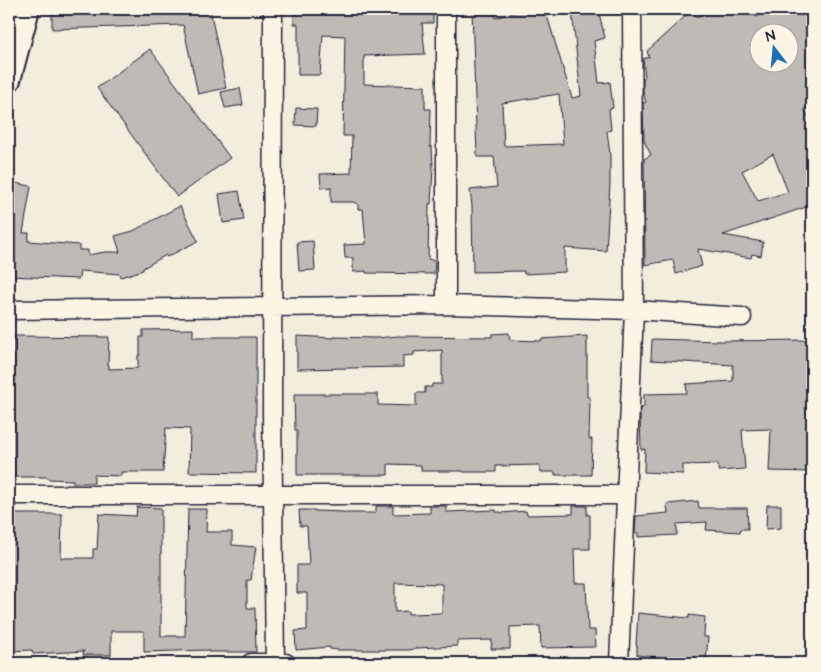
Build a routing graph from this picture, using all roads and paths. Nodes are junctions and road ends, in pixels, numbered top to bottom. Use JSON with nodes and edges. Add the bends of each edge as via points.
{"nodes":[{"id":1,"x":28,"y":9,"type":"edge"},
{"id":2,"x":273,"y":9,"type":"edge"},
{"id":3,"x":446,"y":9,"type":"edge"},
{"id":4,"x":632,"y":9,"type":"edge"},
{"id":5,"x":9,"y":80,"type":"edge"},
{"id":6,"x":446,"y":305,"type":"junction"},
{"id":7,"x":273,"y":307,"type":"junction"},
{"id":8,"x":9,"y":310,"type":"edge"},
{"id":9,"x":634,"y":310,"type":"junction"},
{"id":10,"x":742,"y":317,"type":"dead end"},
{"id":11,"x":273,"y":495,"type":"junction"},
{"id":12,"x":625,"y":495,"type":"junction"},
{"id":13,"x":9,"y":496,"type":"edge"},
{"id":14,"x":251,"y":663,"type":"edge"},
{"id":15,"x":275,"y":663,"type":"edge"},
{"id":16,"x":287,"y":663,"type":"edge"},
{"id":17,"x":619,"y":663,"type":"edge"}],
"edges":[{"from":1,"to":5,"type":"street"},
{"from":2,"to":7,"type":"street"},
{"from":3,"to":6,"type":"street"},
{"from":4,"to":9,"type":"street"},
{"from":6,"to":7,"type":"street"},
{"from":6,"to":9,"type":"street"},
{"from":7,"to":8,"type":"street"},
{"from":7,"to":11,"type":"street"},
{"from":9,"to":10,"type":"street"},
{"from":9,"to":12,"type":"street"},
{"from":11,"to":12,"type":"street"},
{"from":11,"to":13,"type":"street"},
{"from":11,"to":15,"type":"street"},
{"from":12,"to":17,"type":"street"},
{"from":14,"to":15,"type":"street"},
{"from":15,"to":16,"type":"street"}]}
